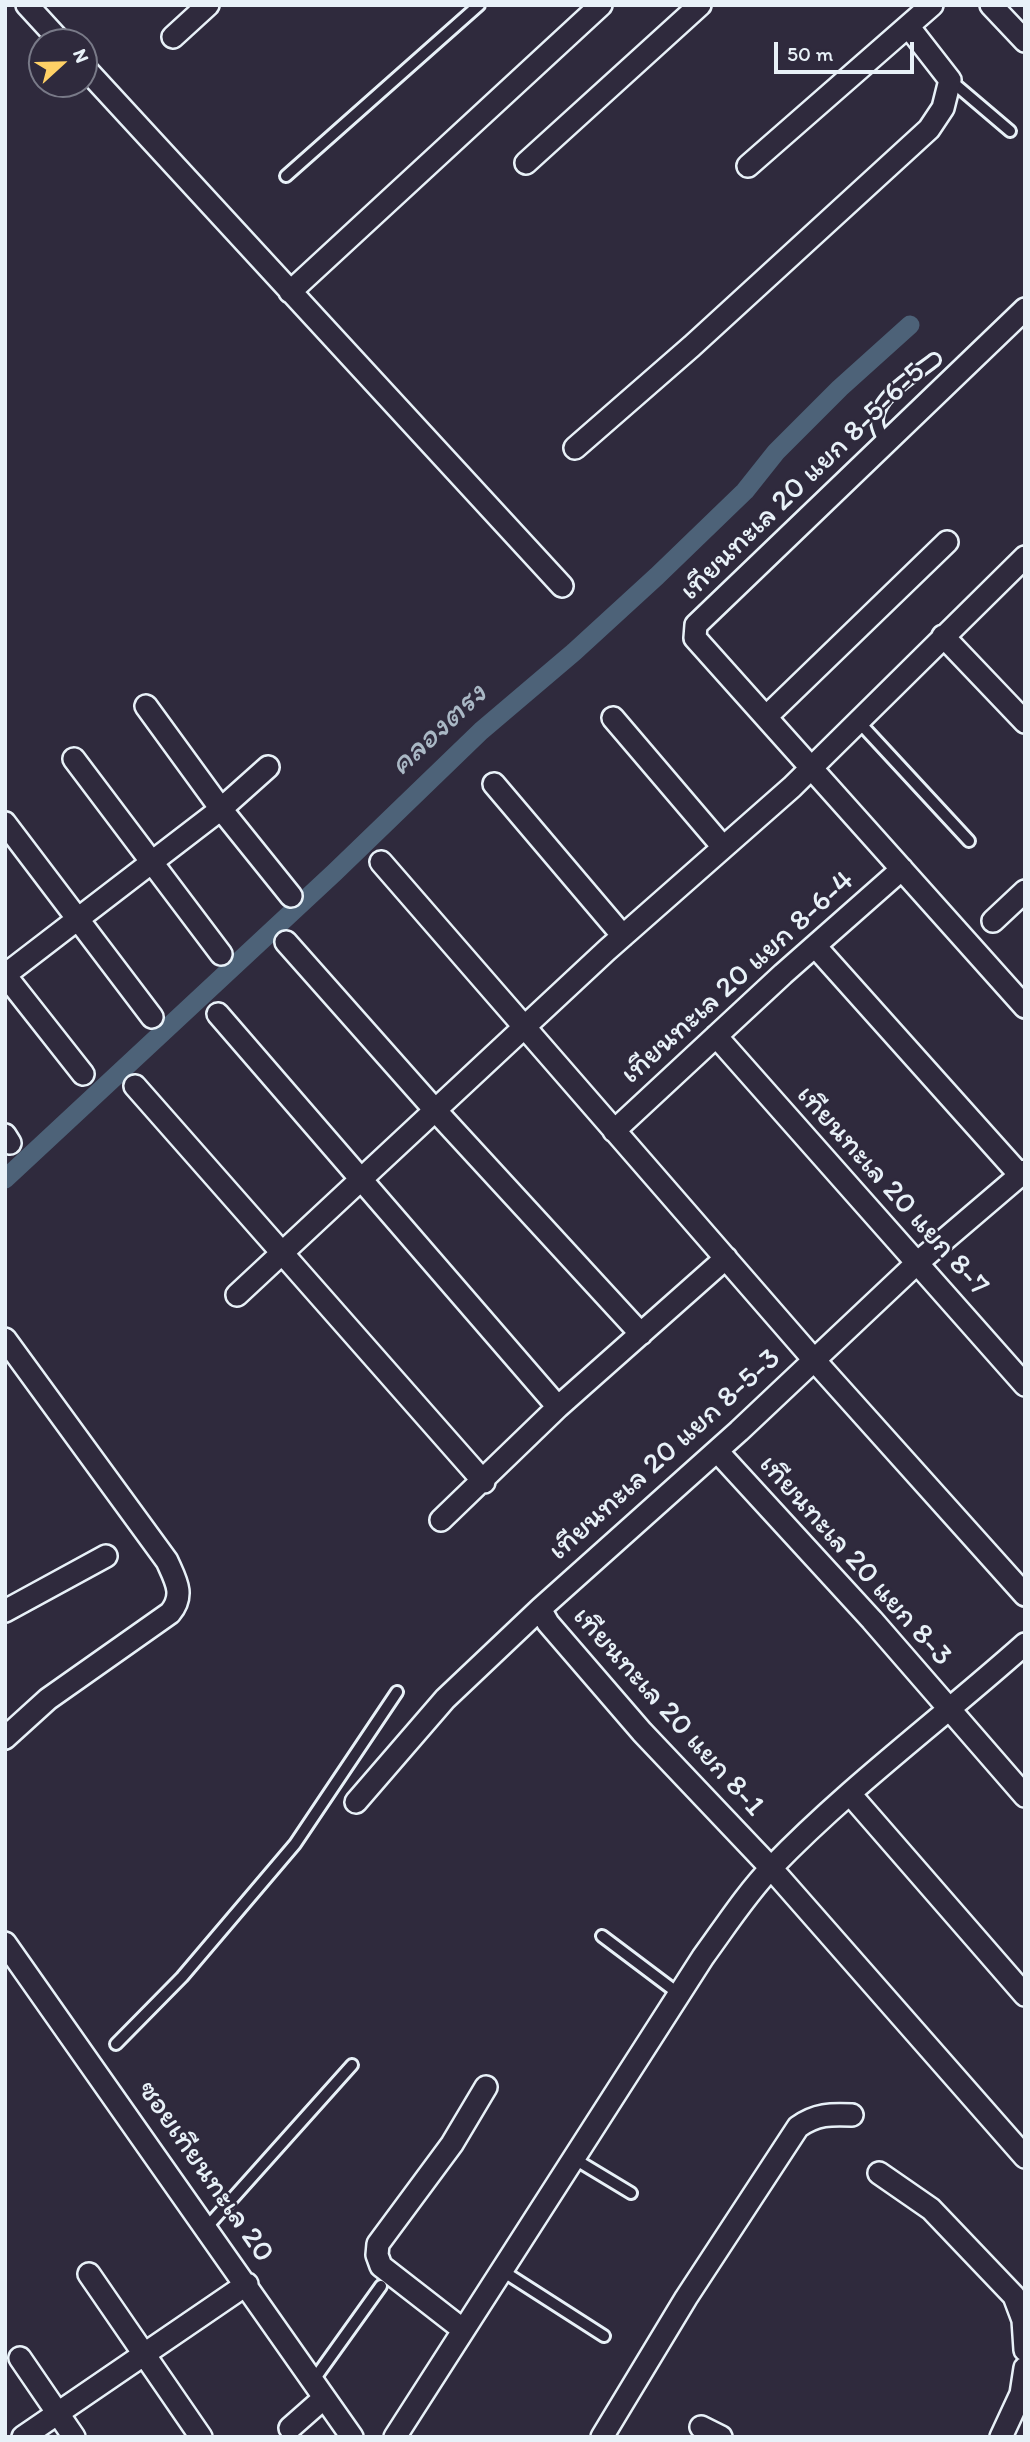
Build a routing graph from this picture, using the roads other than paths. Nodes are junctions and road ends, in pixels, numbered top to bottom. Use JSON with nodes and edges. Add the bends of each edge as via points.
{"nodes":[{"id":1,"x":27,"y":5,"type":"edge"},
{"id":2,"x":208,"y":5,"type":"edge"},
{"id":3,"x":479,"y":5,"type":"edge"},
{"id":4,"x":601,"y":5,"type":"edge"},
{"id":5,"x":700,"y":5,"type":"edge"},
{"id":6,"x":991,"y":5,"type":"edge"},
{"id":7,"x":920,"y":12,"type":"edge"},
{"id":8,"x":48,"y":28,"type":"edge"},
{"id":9,"x":173,"y":37,"type":"dead end"},
{"id":10,"x":1025,"y":41,"type":"edge"},
{"id":11,"x":950,"y":80,"type":"junction"},
{"id":12,"x":98,"y":82,"type":"edge"},
{"id":13,"x":1010,"y":131,"type":"dead end"},
{"id":14,"x":526,"y":163,"type":"dead end"},
{"id":15,"x":748,"y":166,"type":"dead end"},
{"id":16,"x":286,"y":176,"type":"dead end"},
{"id":17,"x":290,"y":292,"type":"junction"},
{"id":18,"x":1025,"y":309,"type":"edge"},
{"id":19,"x":934,"y":360,"type":"dead end"},
{"id":20,"x":885,"y":443,"type":"junction"},
{"id":21,"x":575,"y":448,"type":"dead end"},
{"id":22,"x":947,"y":542,"type":"dead end"},
{"id":23,"x":1025,"y":557,"type":"edge"},
{"id":24,"x":562,"y":586,"type":"dead end"},
{"id":25,"x":943,"y":636,"type":"junction"},
{"id":26,"x":146,"y":706,"type":"dead end"},
{"id":27,"x":766,"y":717,"type":"junction"},
{"id":28,"x":613,"y":718,"type":"dead end"},
{"id":29,"x":858,"y":721,"type":"junction"},
{"id":30,"x":1025,"y":722,"type":"edge"},
{"id":31,"x":74,"y":759,"type":"dead end"},
{"id":32,"x":268,"y":767,"type":"dead end"},
{"id":33,"x":812,"y":767,"type":"junction"},
{"id":34,"x":494,"y":783,"type":"dead end"},
{"id":35,"x":221,"y":809,"type":"junction"},
{"id":36,"x":5,"y":823,"type":"edge"},
{"id":37,"x":969,"y":841,"type":"dead end"},
{"id":38,"x":723,"y":847,"type":"junction"},
{"id":39,"x":381,"y":862,"type":"dead end"},
{"id":40,"x":152,"y":863,"type":"junction"},
{"id":41,"x":902,"y":869,"type":"junction"},
{"id":42,"x":1025,"y":891,"type":"edge"},
{"id":43,"x":291,"y":896,"type":"dead end"},
{"id":44,"x":80,"y":919,"type":"junction"},
{"id":45,"x":993,"y":921,"type":"dead end"},
{"id":46,"x":623,"y":936,"type":"junction"},
{"id":47,"x":286,"y":942,"type":"dead end"},
{"id":48,"x":815,"y":946,"type":"junction"},
{"id":49,"x":221,"y":954,"type":"dead end"},
{"id":50,"x":5,"y":975,"type":"edge"},
{"id":51,"x":1025,"y":1007,"type":"edge"},
{"id":52,"x":218,"y":1014,"type":"dead end"},
{"id":53,"x":152,"y":1017,"type":"dead end"},
{"id":54,"x":524,"y":1027,"type":"junction"},
{"id":55,"x":716,"y":1036,"type":"junction"},
{"id":56,"x":83,"y":1074,"type":"dead end"},
{"id":57,"x":135,"y":1086,"type":"dead end"},
{"id":58,"x":435,"y":1110,"type":"junction"},
{"id":59,"x":614,"y":1131,"type":"junction"},
{"id":60,"x":1022,"y":1173,"type":"edge"},
{"id":61,"x":361,"y":1179,"type":"junction"},
{"id":62,"x":283,"y":1252,"type":"junction"},
{"id":63,"x":726,"y":1258,"type":"junction"},
{"id":64,"x":916,"y":1264,"type":"junction"},
{"id":65,"x":237,"y":1295,"type":"dead end"},
{"id":66,"x":641,"y":1334,"type":"junction"},
{"id":67,"x":5,"y":1339,"type":"edge"},
{"id":68,"x":815,"y":1361,"type":"junction"},
{"id":69,"x":1025,"y":1385,"type":"edge"},
{"id":70,"x":558,"y":1407,"type":"junction"},
{"id":71,"x":717,"y":1451,"type":"junction"},
{"id":72,"x":484,"y":1482,"type":"junction"},
{"id":73,"x":441,"y":1520,"type":"dead end"},
{"id":74,"x":106,"y":1556,"type":"dead end"},
{"id":75,"x":554,"y":1593,"type":"joint"},
{"id":76,"x":1025,"y":1595,"type":"edge"},
{"id":77,"x":540,"y":1609,"type":"junction"},
{"id":78,"x":5,"y":1611,"type":"edge"},
{"id":79,"x":1025,"y":1644,"type":"edge"},
{"id":80,"x":397,"y":1692,"type":"dead end"},
{"id":81,"x":949,"y":1712,"type":"junction"},
{"id":82,"x":5,"y":1738,"type":"edge"},
{"id":83,"x":850,"y":1794,"type":"junction"},
{"id":84,"x":1025,"y":1796,"type":"edge"},
{"id":85,"x":356,"y":1802,"type":"dead end"},
{"id":86,"x":771,"y":1868,"type":"junction"},
{"id":87,"x":602,"y":1936,"type":"dead end"},
{"id":88,"x":5,"y":1943,"type":"edge"},
{"id":89,"x":679,"y":1994,"type":"junction"},
{"id":90,"x":1025,"y":1995,"type":"edge"},
{"id":91,"x":116,"y":2044,"type":"dead end"},
{"id":92,"x":352,"y":2065,"type":"dead end"},
{"id":93,"x":486,"y":2087,"type":"dead end"},
{"id":94,"x":852,"y":2115,"type":"dead end"},
{"id":95,"x":1025,"y":2157,"type":"edge"},
{"id":96,"x":573,"y":2158,"type":"junction"},
{"id":97,"x":880,"y":2173,"type":"dead end"},
{"id":98,"x":631,"y":2193,"type":"dead end"},
{"id":99,"x":206,"y":2227,"type":"junction"},
{"id":100,"x":501,"y":2270,"type":"junction"},
{"id":101,"x":89,"y":2274,"type":"dead end"},
{"id":102,"x":247,"y":2284,"type":"junction"},
{"id":103,"x":381,"y":2286,"type":"dead end"},
{"id":104,"x":462,"y":2329,"type":"junction"},
{"id":105,"x":604,"y":2336,"type":"dead end"},
{"id":106,"x":1025,"y":2350,"type":"edge"},
{"id":107,"x":145,"y":2355,"type":"junction"},
{"id":108,"x":20,"y":2358,"type":"dead end"},
{"id":109,"x":1025,"y":2368,"type":"edge"},
{"id":110,"x":318,"y":2390,"type":"junction"},
{"id":111,"x":57,"y":2412,"type":"junction"},
{"id":112,"x":701,"y":2427,"type":"dead end"},
{"id":113,"x":290,"y":2428,"type":"dead end"},
{"id":114,"x":23,"y":2437,"type":"edge"},
{"id":115,"x":74,"y":2437,"type":"edge"},
{"id":116,"x":201,"y":2437,"type":"edge"},
{"id":117,"x":352,"y":2437,"type":"edge"},
{"id":118,"x":395,"y":2437,"type":"edge"},
{"id":119,"x":602,"y":2437,"type":"edge"},
{"id":120,"x":721,"y":2437,"type":"edge"},
{"id":121,"x":1001,"y":2437,"type":"edge"}],
"edges":[{"from":1,"to":8,"type":"street"},
{"from":2,"to":9,"type":"street"},
{"from":3,"to":16,"type":"lane"},
{"from":4,"to":17,"type":"street"},
{"from":5,"to":14,"type":"street"},
{"from":6,"to":10,"type":"street"},
{"from":7,"to":11,"type":"street"},
{"from":7,"to":15,"type":"street"},
{"from":11,"to":13,"type":"lane"},
{"from":11,"to":21,"type":"street","via":[[943,108],[915,142]]},
{"from":12,"to":17,"type":"street"},
{"from":17,"to":24,"type":"street"},
{"from":18,"to":20,"type":"street","name":"เทียนทะเล 20 แยก 8-5-6-5"},
{"from":19,"to":20,"type":"lane","via":[[879,410],[877,420]]},
{"from":20,"to":27,"type":"street","name":"เทียนทะเล 20 แยก 8-5-6-5","via":[[696,625],[695,638]]},
{"from":22,"to":27,"type":"street"},
{"from":23,"to":25,"type":"street"},
{"from":25,"to":29,"type":"street"},
{"from":25,"to":30,"type":"street"},
{"from":26,"to":35,"type":"street"},
{"from":27,"to":33,"type":"street","name":"เทียนทะเล 20 แยก 8-5-6-5"},
{"from":28,"to":38,"type":"street"},
{"from":29,"to":33,"type":"street"},
{"from":29,"to":37,"type":"lane"},
{"from":31,"to":40,"type":"street"},
{"from":32,"to":35,"type":"street"},
{"from":33,"to":38,"type":"street"},
{"from":33,"to":41,"type":"street","name":"เทียนทะเล 20 แยก 8-5-6-5"},
{"from":34,"to":46,"type":"street"},
{"from":35,"to":40,"type":"street"},
{"from":35,"to":43,"type":"street"},
{"from":36,"to":44,"type":"street"},
{"from":38,"to":46,"type":"street"},
{"from":39,"to":54,"type":"street"},
{"from":40,"to":44,"type":"street"},
{"from":40,"to":49,"type":"street"},
{"from":41,"to":48,"type":"street","name":"เทียนทะเล 20 แยก 8-6-4"},
{"from":41,"to":51,"type":"street","name":"เทียนทะเล 20 แยก 8-5-6-5"},
{"from":42,"to":45,"type":"street"},
{"from":44,"to":50,"type":"street"},
{"from":44,"to":53,"type":"street"},
{"from":46,"to":54,"type":"street"},
{"from":47,"to":58,"type":"street"},
{"from":48,"to":55,"type":"street","name":"เทียนทะเล 20 แยก 8-6-4"},
{"from":48,"to":60,"type":"street"},
{"from":50,"to":56,"type":"street"},
{"from":52,"to":61,"type":"street"},
{"from":54,"to":58,"type":"street"},
{"from":54,"to":59,"type":"street"},
{"from":55,"to":59,"type":"street","name":"เทียนทะเล 20 แยก 8-6-4"},
{"from":55,"to":64,"type":"street","name":"เทียนทะเล 20 แยก 8-7"},
{"from":57,"to":62,"type":"street"},
{"from":58,"to":61,"type":"street"},
{"from":58,"to":66,"type":"street"},
{"from":59,"to":63,"type":"street"},
{"from":60,"to":64,"type":"street","name":"เทียนทะเล 20 แยก 8-5-3"},
{"from":61,"to":62,"type":"street"},
{"from":61,"to":70,"type":"street"},
{"from":62,"to":65,"type":"street"},
{"from":62,"to":72,"type":"street"},
{"from":63,"to":66,"type":"street"},
{"from":63,"to":68,"type":"street"},
{"from":64,"to":68,"type":"street","name":"เทียนทะเล 20 แยก 8-5-3"},
{"from":64,"to":69,"type":"street","name":"เทียนทะเล 20 แยก 8-7"},
{"from":66,"to":70,"type":"street"},
{"from":67,"to":82,"type":"street","via":[[167,1561],[180,1594],[170,1613],[48,1699]]},
{"from":68,"to":71,"type":"street","name":"เทียนทะเล 20 แยก 8-5-3"},
{"from":68,"to":76,"type":"street"},
{"from":70,"to":72,"type":"street"},
{"from":71,"to":75,"type":"street","name":"เทียนทะเล 20 แยก 8-5-3"},
{"from":71,"to":81,"type":"street","name":"เทียนทะเล 20 แยก 8-3","via":[[872,1620]]},
{"from":72,"to":73,"type":"street"},
{"from":74,"to":78,"type":"street"},
{"from":75,"to":77,"type":"street","name":"เทียนทะเล 20 แยก 8-1"},
{"from":77,"to":85,"type":"street","via":[[445,1699]]},
{"from":77,"to":86,"type":"street","name":"เทียนทะเล 20 แยก 8-1","via":[[642,1732]]},
{"from":79,"to":81,"type":"street"},
{"from":80,"to":91,"type":"lane","via":[[295,1844],[181,1977]]},
{"from":81,"to":83,"type":"street"},
{"from":81,"to":84,"type":"street","name":"เทียนทะเล 20 แยก 8-3"},
{"from":83,"to":86,"type":"street"},
{"from":83,"to":90,"type":"street"},
{"from":86,"to":89,"type":"street"},
{"from":86,"to":95,"type":"street","name":"เทียนทะเล 20 แยก 8-1"},
{"from":87,"to":89,"type":"lane"},
{"from":88,"to":99,"type":"street","name":"ซอยเทียนทะเล 20","via":[[97,2063]]},
{"from":89,"to":96,"type":"street"},
{"from":92,"to":99,"type":"lane"},
{"from":93,"to":104,"type":"street","via":[[459,2133],[378,2244],[381,2266]]},
{"from":94,"to":119,"type":"street","via":[[827,2114],[798,2127]]},
{"from":96,"to":98,"type":"lane"},
{"from":96,"to":100,"type":"street"},
{"from":97,"to":106,"type":"street","via":[[931,2209],[1014,2296],[1023,2320]]},
{"from":99,"to":102,"type":"street","name":"ซอยเทียนทะเล 20"},
{"from":100,"to":104,"type":"street"},
{"from":100,"to":105,"type":"lane"},
{"from":101,"to":107,"type":"street"},
{"from":102,"to":107,"type":"street"},
{"from":102,"to":110,"type":"street","name":"ซอยเทียนทะเล 20"},
{"from":103,"to":110,"type":"lane"},
{"from":104,"to":118,"type":"street"},
{"from":107,"to":111,"type":"street"},
{"from":107,"to":116,"type":"street"},
{"from":108,"to":111,"type":"street"},
{"from":109,"to":121,"type":"street","via":[[1021,2394]]},
{"from":110,"to":113,"type":"street"},
{"from":110,"to":117,"type":"street","name":"ซอยเทียนทะเล 20"},
{"from":111,"to":114,"type":"street"},
{"from":111,"to":115,"type":"street"},
{"from":112,"to":120,"type":"street"}]}
